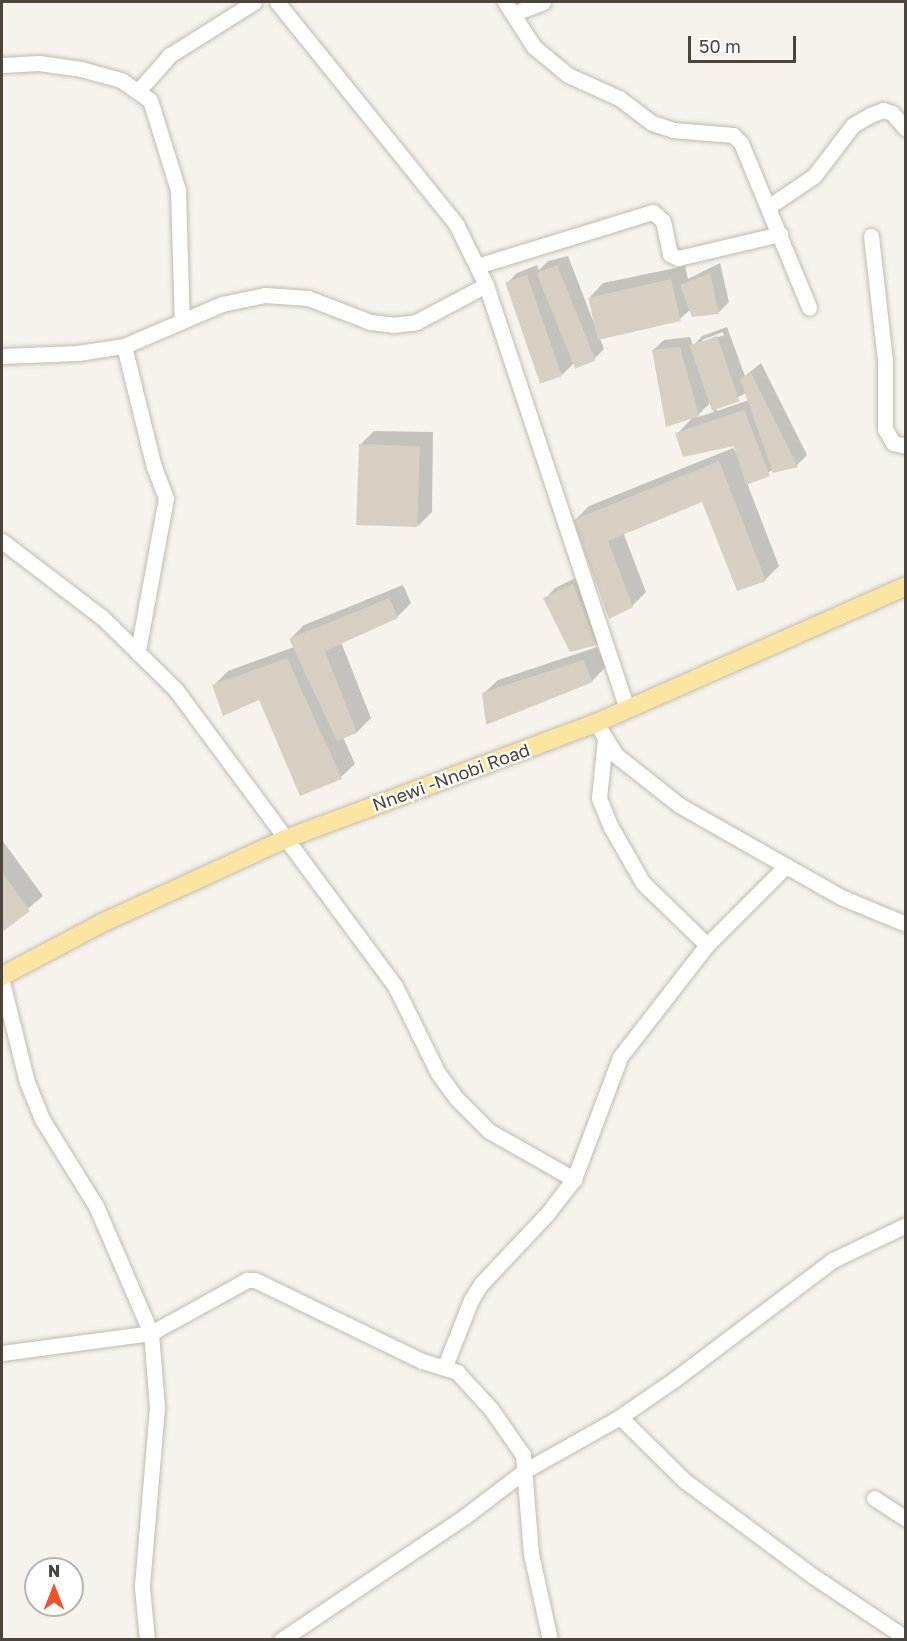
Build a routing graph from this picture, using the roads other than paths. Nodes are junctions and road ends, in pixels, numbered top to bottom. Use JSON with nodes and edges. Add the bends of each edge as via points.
{"nodes":[{"id":1,"x":254,"y":2,"type":"edge"},
{"id":2,"x":298,"y":2,"type":"edge"},
{"id":3,"x":543,"y":2,"type":"edge"},
{"id":4,"x":282,"y":7,"type":"edge"},
{"id":5,"x":510,"y":7,"type":"edge"},
{"id":6,"x":2,"y":65,"type":"edge"},
{"id":7,"x":140,"y":90,"type":"junction"},
{"id":8,"x":906,"y":129,"type":"edge"},
{"id":9,"x":768,"y":207,"type":"junction"},
{"id":10,"x":780,"y":234,"type":"junction"},
{"id":11,"x":871,"y":236,"type":"dead end"},
{"id":12,"x":477,"y":266,"type":"junction"},
{"id":13,"x":486,"y":285,"type":"junction"},
{"id":14,"x":809,"y":307,"type":"dead end"},
{"id":15,"x":182,"y":321,"type":"junction"},
{"id":16,"x":124,"y":346,"type":"junction"},
{"id":17,"x":2,"y":356,"type":"edge"},
{"id":18,"x":906,"y":446,"type":"edge"},
{"id":19,"x":2,"y":541,"type":"edge"},
{"id":20,"x":906,"y":586,"type":"edge"},
{"id":21,"x":138,"y":650,"type":"junction"},
{"id":22,"x":627,"y":709,"type":"junction"},
{"id":23,"x":601,"y":731,"type":"junction"},
{"id":24,"x":283,"y":840,"type":"junction"},
{"id":25,"x":786,"y":866,"type":"junction"},
{"id":26,"x":906,"y":924,"type":"edge"},
{"id":27,"x":707,"y":945,"type":"junction"},
{"id":28,"x":2,"y":976,"type":"edge"},
{"id":29,"x":2,"y":982,"type":"edge"},
{"id":30,"x":574,"y":1179,"type":"junction"},
{"id":31,"x":906,"y":1225,"type":"edge"},
{"id":32,"x":151,"y":1333,"type":"junction"},
{"id":33,"x":2,"y":1353,"type":"edge"},
{"id":34,"x":445,"y":1366,"type":"junction"},
{"id":35,"x":620,"y":1417,"type":"junction"},
{"id":36,"x":526,"y":1470,"type":"junction"},
{"id":37,"x":874,"y":1498,"type":"dead end"},
{"id":38,"x":906,"y":1520,"type":"edge"},
{"id":39,"x":906,"y":1638,"type":"edge"},
{"id":40,"x":147,"y":1640,"type":"edge"},
{"id":41,"x":281,"y":1640,"type":"edge"},
{"id":42,"x":549,"y":1640,"type":"edge"}],
"edges":[{"from":1,"to":7,"type":"street","via":[[170,55]]},
{"from":2,"to":4,"type":"street"},
{"from":3,"to":5,"type":"street"},
{"from":4,"to":12,"type":"street","via":[[456,224]]},
{"from":5,"to":9,"type":"street","via":[[534,47],[568,75],[619,98],[652,123],[673,130],[733,135],[741,143]]},
{"from":6,"to":7,"type":"street","via":[[39,63],[81,69]]},
{"from":7,"to":15,"type":"street","via":[[157,114],[178,190]]},
{"from":8,"to":9,"type":"street","via":[[892,113],[883,110],[870,115],[854,125],[814,176]]},
{"from":9,"to":10,"type":"street"},
{"from":10,"to":12,"type":"street","via":[[678,258],[670,254],[663,221],[652,212]]},
{"from":10,"to":14,"type":"street"},
{"from":11,"to":18,"type":"street","via":[[885,360],[885,429],[893,443]]},
{"from":12,"to":13,"type":"street"},
{"from":13,"to":15,"type":"street","via":[[416,322],[393,325],[370,322],[308,297],[265,295],[222,304]]},
{"from":13,"to":22,"type":"street"},
{"from":15,"to":16,"type":"street"},
{"from":16,"to":17,"type":"street","via":[[78,353]]},
{"from":16,"to":21,"type":"street","via":[[154,467],[166,498]]},
{"from":19,"to":21,"type":"street"},
{"from":20,"to":22,"type":"main road","name":"Nnewi -Nnobi Road"},
{"from":21,"to":24,"type":"street","via":[[176,690]]},
{"from":22,"to":23,"type":"main road","name":"Nnewi -Nnobi Road"},
{"from":23,"to":24,"type":"main road","name":"Nnewi -Nnobi Road"},
{"from":23,"to":25,"type":"street","via":[[644,781],[678,805]]},
{"from":23,"to":27,"type":"street","via":[[599,798],[611,827],[643,883]]},
{"from":24,"to":28,"type":"main road","name":"Nnewi -Nnobi Road","via":[[102,923]]},
{"from":24,"to":30,"type":"street","via":[[395,986],[438,1073],[456,1098],[489,1131]]},
{"from":25,"to":26,"type":"street","via":[[841,897]]},
{"from":25,"to":27,"type":"street"},
{"from":27,"to":30,"type":"street","via":[[620,1057]]},
{"from":29,"to":32,"type":"street","via":[[27,1082],[42,1119],[96,1206]]},
{"from":30,"to":34,"type":"street","via":[[481,1284]]},
{"from":31,"to":35,"type":"street","via":[[809,1276]]},
{"from":32,"to":33,"type":"street"},
{"from":32,"to":34,"type":"street","via":[[255,1280],[422,1361]]},
{"from":32,"to":40,"type":"street","via":[[157,1407],[142,1587]]},
{"from":34,"to":36,"type":"street","via":[[457,1371],[490,1409],[523,1455]]},
{"from":35,"to":36,"type":"street"},
{"from":35,"to":39,"type":"street","via":[[686,1481],[813,1576]]},
{"from":36,"to":41,"type":"street","via":[[464,1517]]},
{"from":36,"to":42,"type":"street","via":[[531,1554]]},
{"from":37,"to":38,"type":"street"}]}
